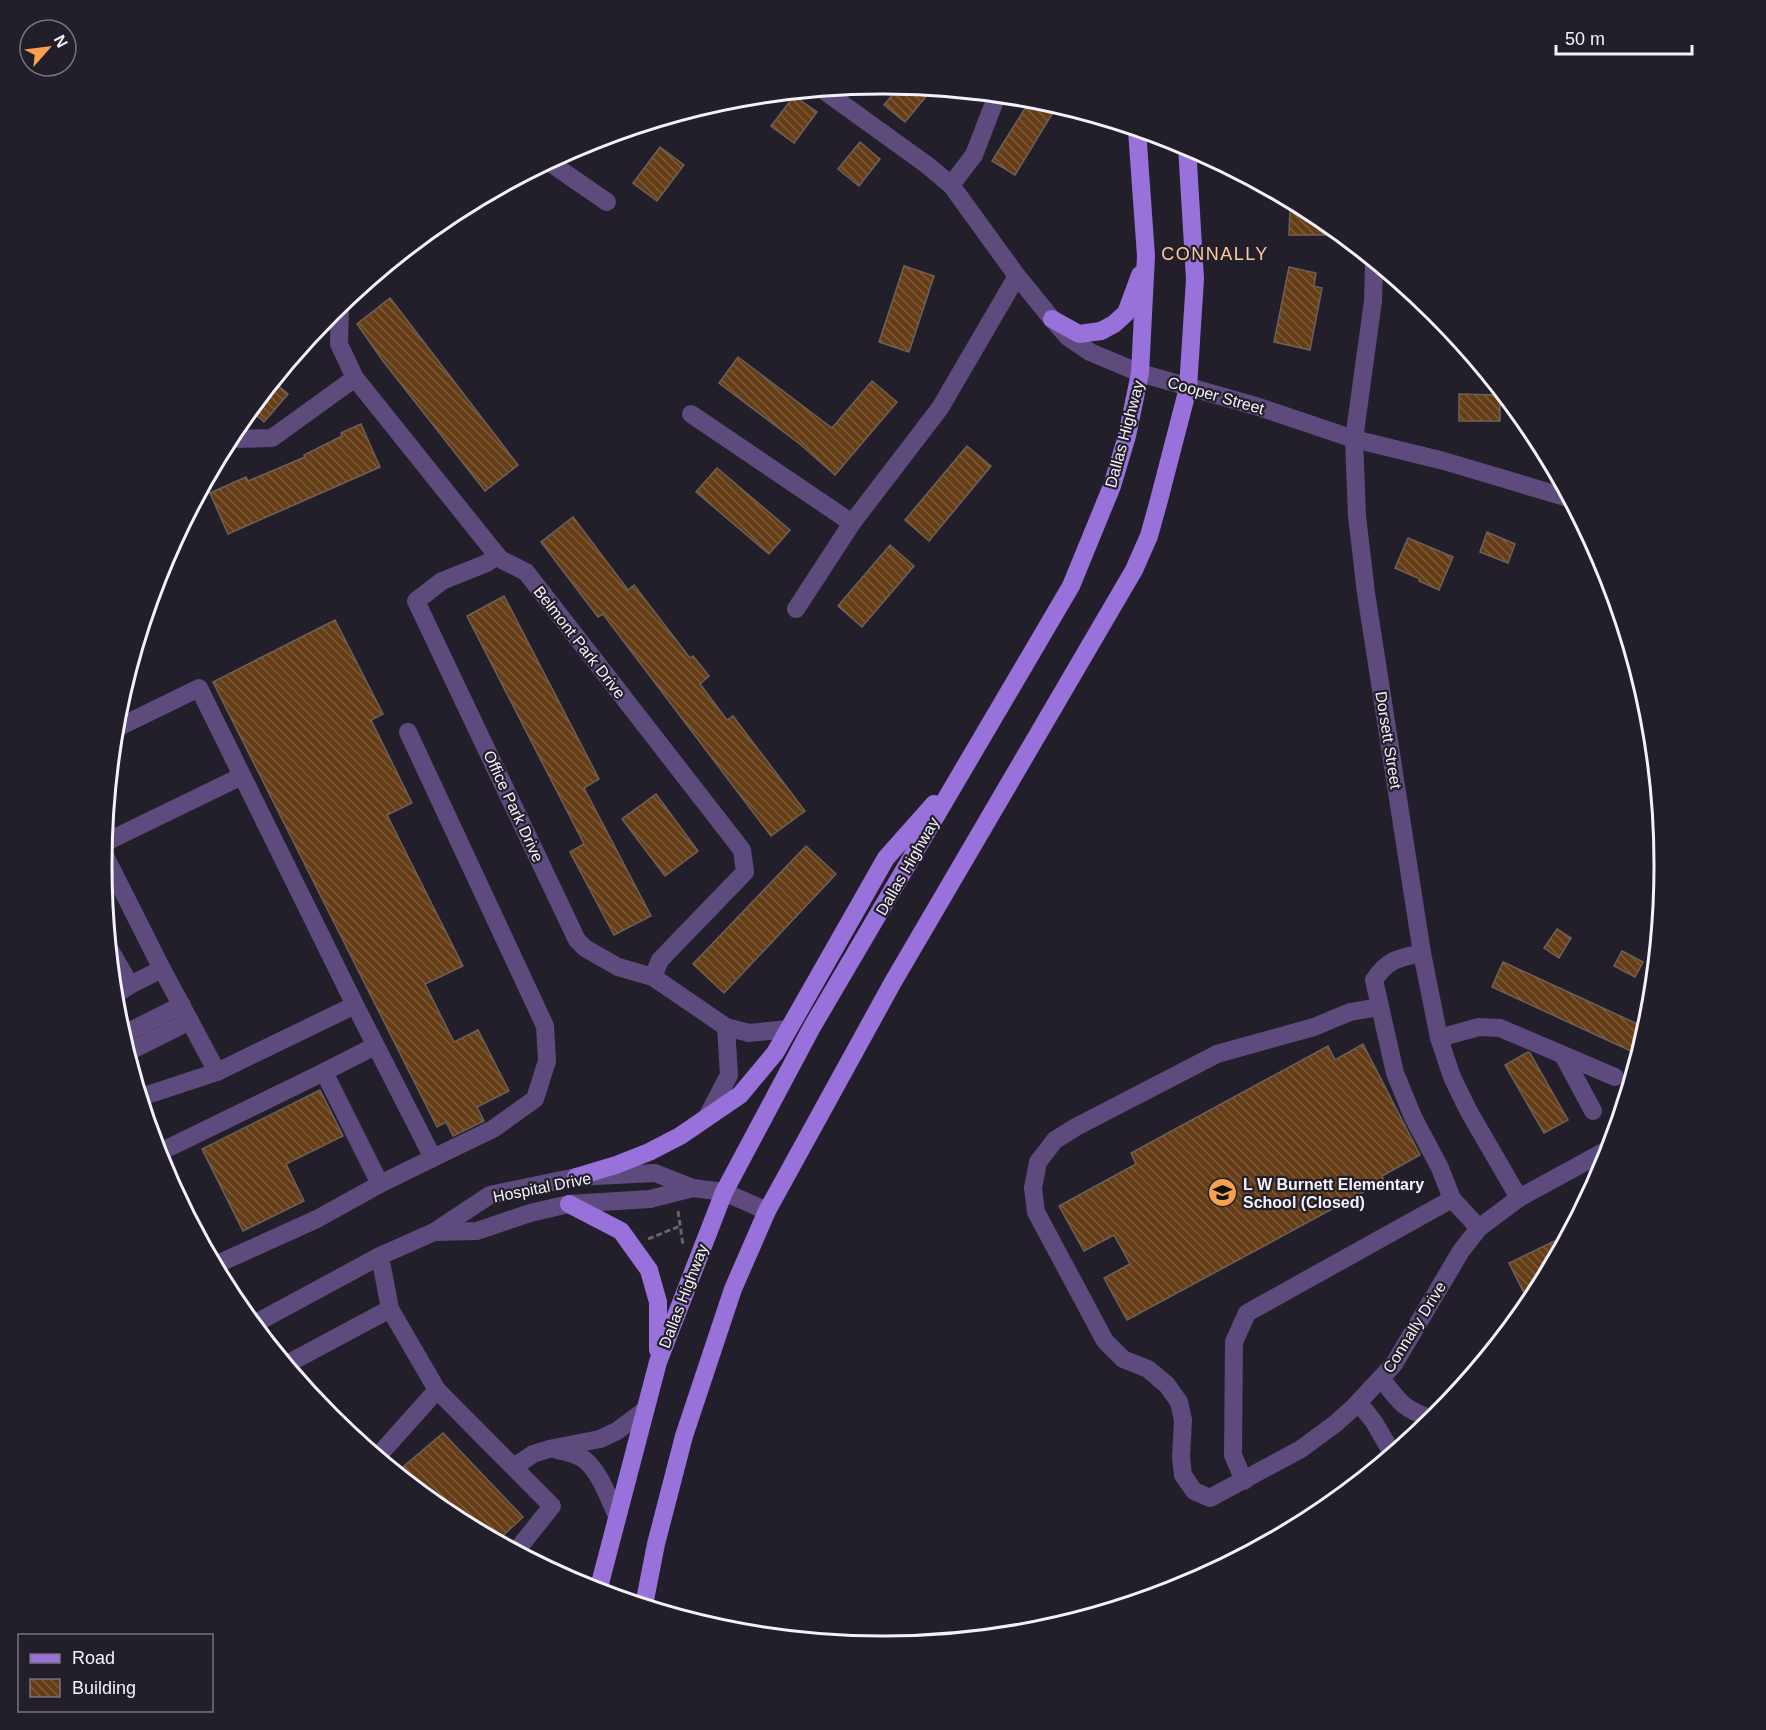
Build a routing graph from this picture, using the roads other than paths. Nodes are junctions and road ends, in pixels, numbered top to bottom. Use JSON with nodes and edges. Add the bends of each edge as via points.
{"nodes":[{"id":1,"x":832,"y":96,"type":"edge"},
{"id":2,"x":994,"y":103,"type":"edge"},
{"id":3,"x":1138,"y":138,"type":"edge"},
{"id":4,"x":1189,"y":158,"type":"edge"},
{"id":5,"x":557,"y":167,"type":"edge"},
{"id":6,"x":951,"y":185,"type":"junction"},
{"id":7,"x":607,"y":202,"type":"dead end"},
{"id":8,"x":1146,"y":256,"type":"junction"},
{"id":9,"x":1374,"y":272,"type":"edge"},
{"id":10,"x":1017,"y":276,"type":"junction"},
{"id":11,"x":340,"y":318,"type":"edge"},
{"id":12,"x":1052,"y":319,"type":"junction"},
{"id":13,"x":1140,"y":373,"type":"junction"},
{"id":14,"x":355,"y":378,"type":"junction"},
{"id":15,"x":1188,"y":388,"type":"junction"},
{"id":16,"x":692,"y":414,"type":"dead end"},
{"id":17,"x":241,"y":439,"type":"edge"},
{"id":18,"x":1354,"y":439,"type":"junction"},
{"id":19,"x":1558,"y":495,"type":"edge"},
{"id":20,"x":852,"y":523,"type":"junction"},
{"id":21,"x":498,"y":555,"type":"junction"},
{"id":22,"x":796,"y":609,"type":"dead end"},
{"id":23,"x":125,"y":724,"type":"edge"},
{"id":24,"x":408,"y":732,"type":"dead end"},
{"id":25,"x":961,"y":774,"type":"junction"},
{"id":26,"x":242,"y":776,"type":"junction"},
{"id":27,"x":113,"y":839,"type":"edge"},
{"id":28,"x":112,"y":870,"type":"edge"},
{"id":29,"x":1422,"y":953,"type":"junction"},
{"id":30,"x":162,"y":969,"type":"junction"},
{"id":31,"x":653,"y":977,"type":"junction"},
{"id":32,"x":122,"y":990,"type":"edge"},
{"id":33,"x":355,"y":1005,"type":"junction"},
{"id":34,"x":1379,"y":1007,"type":"junction"},
{"id":35,"x":186,"y":1013,"type":"junction"},
{"id":36,"x":726,"y":1027,"type":"junction"},
{"id":37,"x":788,"y":1029,"type":"junction"},
{"id":38,"x":131,"y":1032,"type":"edge"},
{"id":39,"x":1439,"y":1038,"type":"junction"},
{"id":40,"x":375,"y":1046,"type":"junction"},
{"id":41,"x":135,"y":1048,"type":"edge"},
{"id":42,"x":1563,"y":1055,"type":"junction"},
{"id":43,"x":217,"y":1072,"type":"junction"},
{"id":44,"x":324,"y":1072,"type":"junction"},
{"id":45,"x":1615,"y":1077,"type":"dead end"},
{"id":46,"x":148,"y":1095,"type":"edge"},
{"id":47,"x":1593,"y":1111,"type":"dead end"},
{"id":48,"x":707,"y":1117,"type":"junction"},
{"id":49,"x":167,"y":1149,"type":"edge"},
{"id":50,"x":1597,"y":1156,"type":"edge"},
{"id":51,"x":433,"y":1158,"type":"junction"},
{"id":52,"x":576,"y":1177,"type":"junction"},
{"id":53,"x":380,"y":1184,"type":"junction"},
{"id":54,"x":693,"y":1188,"type":"junction"},
{"id":55,"x":724,"y":1192,"type":"junction"},
{"id":56,"x":1519,"y":1198,"type":"junction"},
{"id":57,"x":1452,"y":1199,"type":"junction"},
{"id":58,"x":569,"y":1204,"type":"junction"},
{"id":59,"x":767,"y":1211,"type":"junction"},
{"id":60,"x":1479,"y":1228,"type":"junction"},
{"id":61,"x":434,"y":1233,"type":"junction"},
{"id":62,"x":380,"y":1256,"type":"junction"},
{"id":63,"x":223,"y":1261,"type":"edge"},
{"id":64,"x":390,"y":1310,"type":"junction"},
{"id":65,"x":262,"y":1320,"type":"edge"},
{"id":66,"x":294,"y":1360,"type":"edge"},
{"id":67,"x":658,"y":1362,"type":"junction"},
{"id":68,"x":1381,"y":1378,"type":"junction"},
{"id":69,"x":437,"y":1390,"type":"junction"},
{"id":70,"x":1359,"y":1403,"type":"junction"},
{"id":71,"x":645,"y":1410,"type":"junction"},
{"id":72,"x":1422,"y":1415,"type":"edge"},
{"id":73,"x":1388,"y":1446,"type":"edge"},
{"id":74,"x":549,"y":1449,"type":"junction"},
{"id":75,"x":383,"y":1450,"type":"edge"},
{"id":76,"x":514,"y":1467,"type":"junction"},
{"id":77,"x":1244,"y":1481,"type":"junction"},
{"id":78,"x":617,"y":1515,"type":"junction"},
{"id":79,"x":521,"y":1545,"type":"edge"},
{"id":80,"x":600,"y":1582,"type":"edge"},
{"id":81,"x":645,"y":1598,"type":"edge"}],
"edges":[{"from":1,"to":6,"type":"street","name":"Cooper Street"},
{"from":2,"to":6,"type":"street","via":[[974,155]]},
{"from":3,"to":8,"type":"main road","name":"Dallas Highway"},
{"from":4,"to":15,"type":"main road","via":[[1195,279]]},
{"from":5,"to":7,"type":"street"},
{"from":6,"to":10,"type":"street","name":"Cooper Street"},
{"from":8,"to":12,"type":"main road","via":[[1126,313],[1114,324],[1101,331],[1079,334]]},
{"from":8,"to":13,"type":"main road","name":"Dallas Highway"},
{"from":9,"to":18,"type":"street","name":"Dorsett Street"},
{"from":10,"to":12,"type":"street","name":"Cooper Street"},
{"from":10,"to":20,"type":"street","via":[[940,408]]},
{"from":11,"to":14,"type":"street","name":"Belmont Park Drive","via":[[339,344]]},
{"from":12,"to":13,"type":"street","name":"Cooper Street","via":[[1068,337],[1090,352]]},
{"from":13,"to":15,"type":"street","name":"Cooper Street"},
{"from":13,"to":25,"type":"main road","name":"Dallas Highway","via":[[1112,486],[1071,586]]},
{"from":14,"to":17,"type":"street","via":[[272,438]]},
{"from":14,"to":21,"type":"street","name":"Belmont Park Drive"},
{"from":15,"to":18,"type":"street","name":"Cooper Street"},
{"from":15,"to":59,"type":"main road","via":[[1160,500],[1134,570],[893,982]]},
{"from":16,"to":20,"type":"street"},
{"from":18,"to":19,"type":"street","name":"Cooper Street"},
{"from":18,"to":29,"type":"street","name":"Dorsett Street","via":[[1366,593]]},
{"from":20,"to":22,"type":"street"},
{"from":21,"to":31,"type":"street","name":"Belmont Park Drive","via":[[525,572],[742,850],[745,872],[660,960]]},
{"from":21,"to":31,"type":"street","name":"Office Park Drive","via":[[442,581],[416,601],[577,940],[618,967]]},
{"from":23,"to":26,"type":"street","via":[[199,688]]},
{"from":24,"to":51,"type":"street","via":[[545,1026],[547,1061],[535,1099],[493,1129]]},
{"from":25,"to":37,"type":"main road","via":[[886,858]]},
{"from":25,"to":55,"type":"main road","name":"Dallas Highway","via":[[812,1027]]},
{"from":26,"to":27,"type":"street"},
{"from":26,"to":33,"type":"street"},
{"from":28,"to":30,"type":"street"},
{"from":29,"to":34,"type":"street","via":[[1398,958],[1383,967],[1374,980]]},
{"from":29,"to":39,"type":"street","name":"Dorsett Street"},
{"from":30,"to":32,"type":"street"},
{"from":30,"to":35,"type":"street"},
{"from":31,"to":36,"type":"street","name":"Office Park Drive"},
{"from":33,"to":40,"type":"street"},
{"from":33,"to":43,"type":"street"},
{"from":34,"to":57,"type":"street","via":[[1395,1073]]},
{"from":34,"to":77,"type":"street","name":"Connally Drive","via":[[1350,1012],[1314,1028],[1217,1054],[1076,1127],[1055,1140],[1038,1162],[1033,1188],[1036,1212],[1105,1341],[1123,1359],[1148,1369],[1179,1402],[1184,1420],[1183,1474],[1194,1491],[1210,1498]]},
{"from":35,"to":38,"type":"street"},
{"from":35,"to":41,"type":"street"},
{"from":35,"to":43,"type":"street"},
{"from":36,"to":37,"type":"street","name":"Office Park Drive","via":[[749,1033]]},
{"from":36,"to":48,"type":"street","via":[[729,1075]]},
{"from":37,"to":48,"type":"main road","via":[[775,1053],[740,1095]]},
{"from":39,"to":42,"type":"street","via":[[1479,1027],[1500,1029]]},
{"from":39,"to":56,"type":"street","name":"Dorsett Street","via":[[1468,1110]]},
{"from":40,"to":44,"type":"street"},
{"from":40,"to":51,"type":"street"},
{"from":42,"to":45,"type":"street"},
{"from":42,"to":47,"type":"street"},
{"from":43,"to":46,"type":"street"},
{"from":44,"to":49,"type":"street"},
{"from":44,"to":53,"type":"street"},
{"from":48,"to":52,"type":"main road","via":[[649,1152]]},
{"from":50,"to":56,"type":"street","name":"Connally Drive"},
{"from":51,"to":53,"type":"street"},
{"from":52,"to":54,"type":"street","name":"Hospital Drive","via":[[655,1173]]},
{"from":52,"to":61,"type":"street","name":"Hospital Drive","via":[[490,1195]]},
{"from":53,"to":63,"type":"street","via":[[317,1219]]},
{"from":54,"to":55,"type":"street","name":"Hospital Drive"},
{"from":54,"to":58,"type":"street","name":"Hospital Drive","via":[[650,1199]]},
{"from":55,"to":59,"type":"street","name":"Hospital Drive"},
{"from":55,"to":67,"type":"main road","name":"Dallas Highway"},
{"from":56,"to":60,"type":"street","name":"Connally Drive"},
{"from":57,"to":60,"type":"street"},
{"from":57,"to":77,"type":"street","via":[[1246,1312],[1234,1342],[1233,1455]]},
{"from":58,"to":61,"type":"street","name":"Hospital Drive","via":[[477,1231]]},
{"from":58,"to":67,"type":"main road","via":[[621,1231],[649,1270],[658,1302]]},
{"from":59,"to":81,"type":"main road","via":[[733,1290],[684,1436]]},
{"from":60,"to":68,"type":"street","name":"Connally Drive","via":[[1461,1251],[1394,1364]]},
{"from":61,"to":62,"type":"street","name":"Hospital Drive"},
{"from":62,"to":64,"type":"street"},
{"from":62,"to":65,"type":"street","name":"Hospital Drive"},
{"from":64,"to":66,"type":"street"},
{"from":64,"to":69,"type":"street"},
{"from":67,"to":71,"type":"main road","name":"Dallas Highway"},
{"from":68,"to":70,"type":"street","name":"Connally Drive"},
{"from":68,"to":72,"type":"street","via":[[1398,1401]]},
{"from":69,"to":75,"type":"street"},
{"from":69,"to":76,"type":"street"},
{"from":70,"to":73,"type":"street"},
{"from":70,"to":77,"type":"street","name":"Connally Drive","via":[[1301,1449]]},
{"from":71,"to":74,"type":"street","via":[[600,1439]]},
{"from":71,"to":78,"type":"main road","name":"Dallas Highway"},
{"from":74,"to":76,"type":"street"},
{"from":74,"to":78,"type":"street","via":[[584,1459]]},
{"from":76,"to":79,"type":"street","via":[[552,1506]]},
{"from":78,"to":80,"type":"main road","name":"Dallas Highway"}]}
